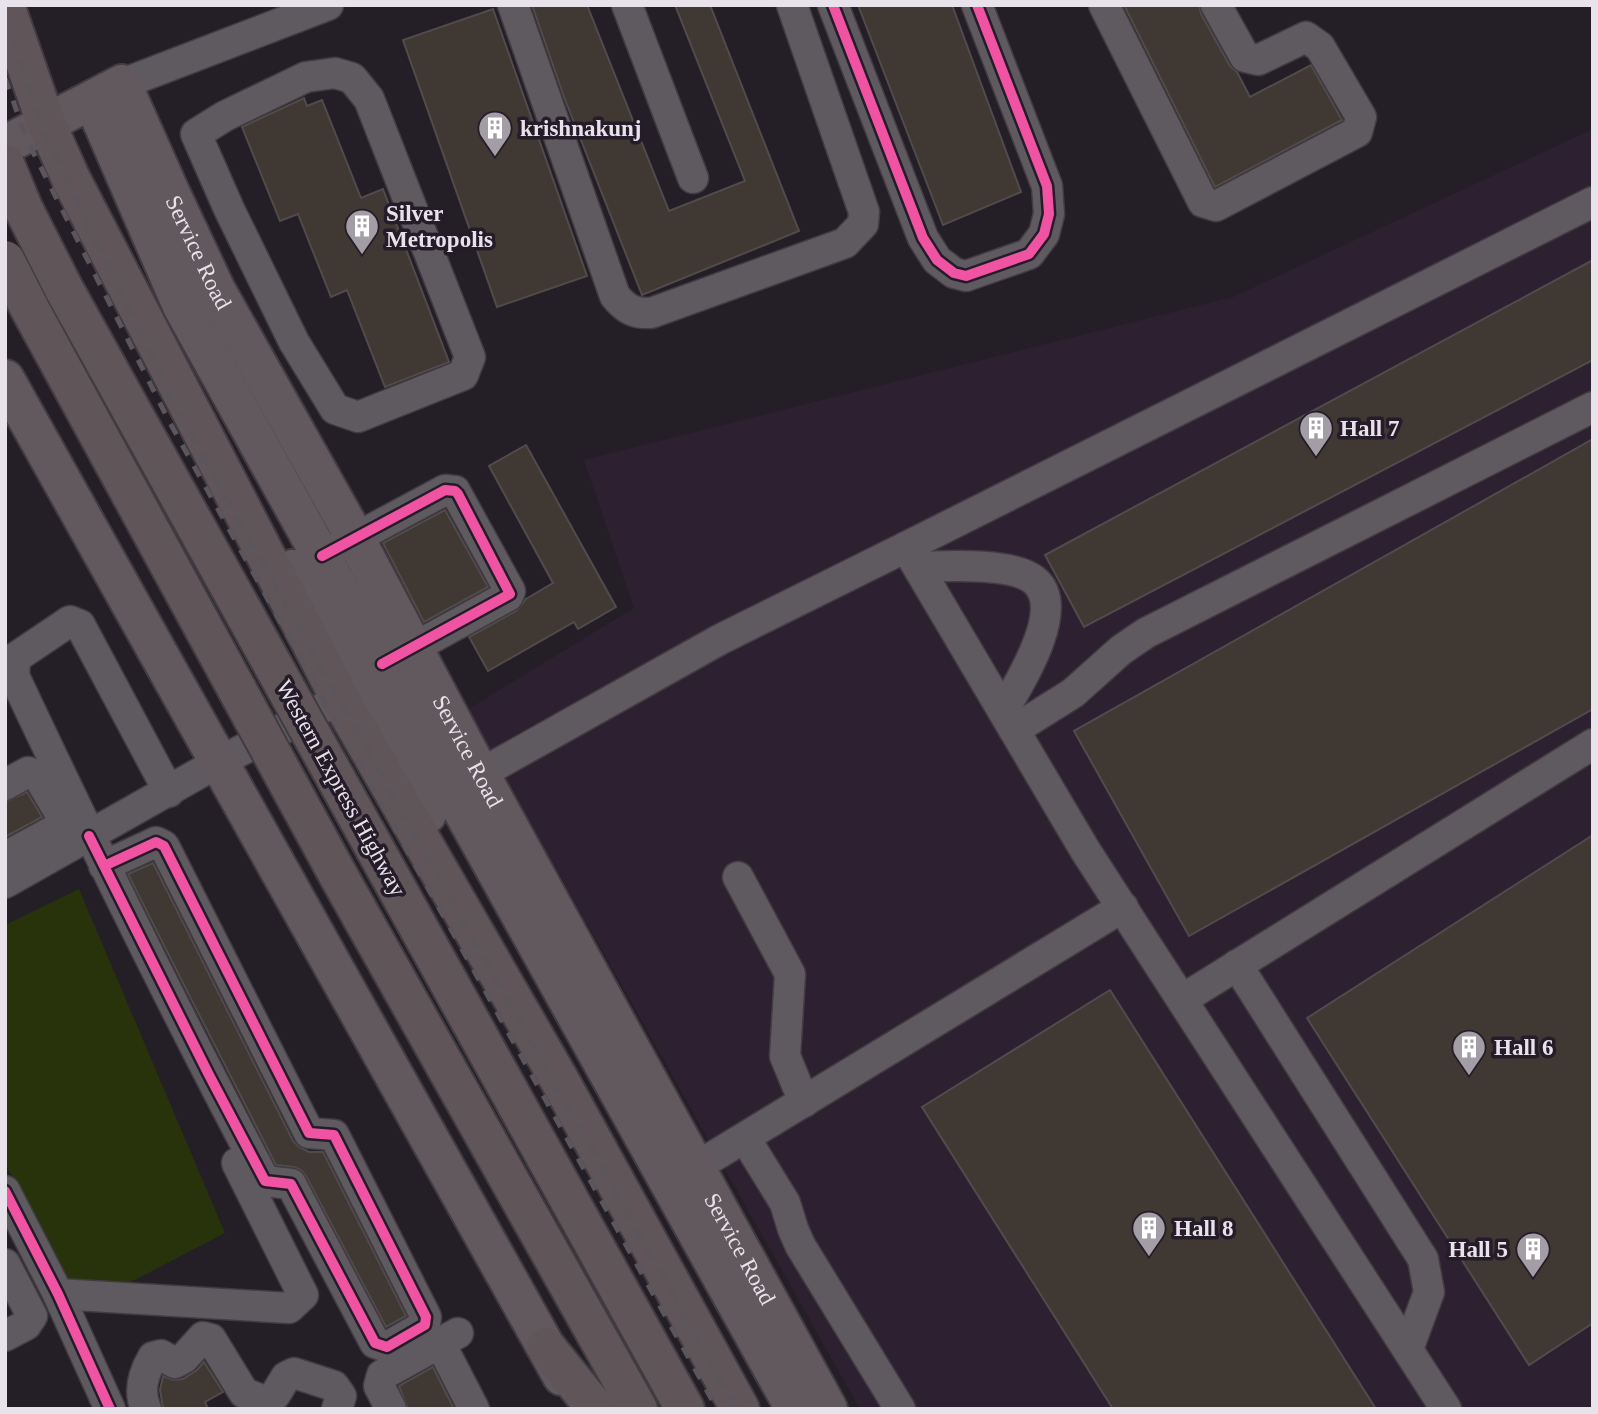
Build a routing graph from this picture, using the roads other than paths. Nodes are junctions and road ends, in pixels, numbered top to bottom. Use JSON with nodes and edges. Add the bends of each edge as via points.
{"nodes":[{"id":1,"x":5,"y":5,"type":"edge"},
{"id":2,"x":26,"y":5,"type":"edge"},
{"id":3,"x":328,"y":5,"type":"edge"},
{"id":4,"x":513,"y":5,"type":"edge"},
{"id":5,"x":627,"y":5,"type":"edge"},
{"id":6,"x":792,"y":5,"type":"edge"},
{"id":7,"x":832,"y":5,"type":"edge"},
{"id":8,"x":977,"y":5,"type":"edge"},
{"id":9,"x":1104,"y":5,"type":"edge"},
{"id":10,"x":1216,"y":5,"type":"edge"},
{"id":11,"x":258,"y":18,"type":"edge"},
{"id":12,"x":81,"y":106,"type":"junction"},
{"id":13,"x":5,"y":145,"type":"edge"},
{"id":14,"x":5,"y":164,"type":"edge"},
{"id":15,"x":693,"y":178,"type":"dead end"},
{"id":16,"x":1593,"y":202,"type":"edge"},
{"id":17,"x":229,"y":209,"type":"junction"},
{"id":18,"x":171,"y":237,"type":"junction"},
{"id":19,"x":5,"y":260,"type":"edge"},
{"id":20,"x":275,"y":306,"type":"junction"},
{"id":21,"x":236,"y":324,"type":"junction"},
{"id":22,"x":202,"y":341,"type":"junction"},
{"id":23,"x":5,"y":379,"type":"edge"},
{"id":24,"x":1593,"y":407,"type":"edge"},
{"id":25,"x":360,"y":536,"type":"junction"},
{"id":26,"x":322,"y":556,"type":"junction"},
{"id":27,"x":912,"y":557,"type":"junction"},
{"id":28,"x":406,"y":652,"type":"junction"},
{"id":29,"x":340,"y":699,"type":"junction"},
{"id":30,"x":1008,"y":721,"type":"junction"},
{"id":31,"x":441,"y":736,"type":"junction"},
{"id":32,"x":1593,"y":744,"type":"edge"},
{"id":33,"x":219,"y":762,"type":"junction"},
{"id":34,"x":480,"y":774,"type":"junction"},
{"id":35,"x":5,"y":785,"type":"edge"},
{"id":36,"x":169,"y":792,"type":"junction"},
{"id":37,"x":77,"y":834,"type":"junction"},
{"id":38,"x":5,"y":857,"type":"edge"},
{"id":39,"x":104,"y":866,"type":"junction"},
{"id":40,"x":738,"y":877,"type":"dead end"},
{"id":41,"x":5,"y":883,"type":"edge"},
{"id":42,"x":1123,"y":907,"type":"junction"},
{"id":43,"x":1237,"y":965,"type":"junction"},
{"id":44,"x":1183,"y":999,"type":"junction"},
{"id":45,"x":627,"y":1076,"type":"junction"},
{"id":46,"x":804,"y":1102,"type":"junction"},
{"id":47,"x":745,"y":1138,"type":"junction"},
{"id":48,"x":682,"y":1176,"type":"junction"},
{"id":49,"x":5,"y":1191,"type":"edge"},
{"id":50,"x":16,"y":1238,"type":"edge"},
{"id":51,"x":5,"y":1264,"type":"edge"},
{"id":52,"x":58,"y":1294,"type":"junction"},
{"id":53,"x":5,"y":1336,"type":"edge"},
{"id":54,"x":546,"y":1347,"type":"junction"},
{"id":55,"x":1408,"y":1349,"type":"junction"},
{"id":56,"x":110,"y":1409,"type":"edge"},
{"id":57,"x":146,"y":1409,"type":"edge"},
{"id":58,"x":337,"y":1409,"type":"edge"},
{"id":59,"x":391,"y":1409,"type":"edge"},
{"id":60,"x":474,"y":1409,"type":"edge"},
{"id":61,"x":580,"y":1409,"type":"edge"},
{"id":62,"x":596,"y":1409,"type":"edge"},
{"id":63,"x":638,"y":1409,"type":"edge"},
{"id":64,"x":685,"y":1409,"type":"edge"},
{"id":65,"x":740,"y":1409,"type":"edge"},
{"id":66,"x":759,"y":1409,"type":"edge"},
{"id":67,"x":795,"y":1409,"type":"edge"},
{"id":68,"x":828,"y":1409,"type":"edge"},
{"id":69,"x":900,"y":1409,"type":"edge"},
{"id":70,"x":1446,"y":1409,"type":"edge"}],
"edges":[{"from":1,"to":12,"type":"highway"},
{"from":2,"to":12,"type":"main road"},
{"from":3,"to":11,"type":"street"},
{"from":4,"to":6,"type":"street","via":[[615,296],[636,314],[652,313],[845,243],[863,224],[864,212]]},
{"from":5,"to":15,"type":"street"},
{"from":7,"to":8,"type":"street","via":[[923,238],[937,260],[966,276],[1029,254],[1044,234],[1049,214],[1047,186]]},
{"from":9,"to":10,"type":"street","via":[[1203,202],[1216,206],[1357,132],[1361,117],[1320,47],[1306,37],[1258,60],[1245,57]]},
{"from":11,"to":12,"type":"street"},
{"from":12,"to":13,"type":"main road"},
{"from":12,"to":18,"type":"main road","name":"Service Road"},
{"from":12,"to":29,"type":"highway","via":[[96,229]]},
{"from":12,"to":66,"type":"main road","via":[[124,256],[177,364]]},
{"from":14,"to":64,"type":"highway","name":"Western Express Highway","bridge":true,"via":[[64,289]]},
{"from":16,"to":27,"type":"street"},
{"from":17,"to":18,"type":"street"},
{"from":17,"to":20,"type":"street"},
{"from":17,"to":20,"type":"street","via":[[196,134],[306,77],[335,73],[352,78],[369,99],[470,357],[463,375],[358,416],[335,409]]},
{"from":18,"to":21,"type":"main road","name":"Service Road","via":[[216,290]]},
{"from":18,"to":22,"type":"main road","via":[[182,306]]},
{"from":19,"to":63,"type":"highway","name":"Western Express Highway","bridge":true,"via":[[338,875]]},
{"from":20,"to":21,"type":"street"},
{"from":21,"to":22,"type":"street"},
{"from":21,"to":25,"type":"main road","name":"Service Road"},
{"from":22,"to":26,"type":"main road"},
{"from":23,"to":33,"type":"main road"},
{"from":24,"to":30,"type":"street","via":[[1146,633],[1073,693]]},
{"from":25,"to":26,"type":"street"},
{"from":25,"to":28,"type":"main road","name":"Service Road"},
{"from":25,"to":28,"type":"street","via":[[445,490],[455,491],[510,594]]},
{"from":26,"to":28,"type":"main road"},
{"from":27,"to":30,"type":"street"},
{"from":27,"to":30,"type":"street","via":[[1014,571],[1033,578],[1042,588],[1047,603],[1042,632]]},
{"from":27,"to":34,"type":"street","via":[[719,640]]},
{"from":28,"to":31,"type":"main road","name":"Service Road"},
{"from":29,"to":33,"type":"street"},
{"from":29,"to":65,"type":"highway","via":[[560,1081]]},
{"from":30,"to":42,"type":"street"},
{"from":31,"to":34,"type":"main road","name":"Service Road"},
{"from":31,"to":45,"type":"main road"},
{"from":32,"to":43,"type":"street"},
{"from":33,"to":36,"type":"street"},
{"from":33,"to":54,"type":"main road"},
{"from":34,"to":45,"type":"main road","name":"Service Road"},
{"from":35,"to":37,"type":"street","via":[[28,772],[38,776]]},
{"from":36,"to":37,"type":"street"},
{"from":36,"to":37,"type":"street","via":[[80,625],[70,621],[15,658],[14,676]]},
{"from":37,"to":38,"type":"street"},
{"from":37,"to":39,"type":"street"},
{"from":37,"to":41,"type":"street"},
{"from":37,"to":52,"type":"street","via":[[303,1295],[289,1308]]},
{"from":39,"to":39,"type":"street","via":[[265,1181],[291,1184],[375,1343],[387,1347],[425,1325],[426,1317],[334,1135],[309,1133],[164,846],[156,842]]},
{"from":40,"to":46,"type":"street","via":[[790,974],[785,1056]]},
{"from":42,"to":44,"type":"street"},
{"from":42,"to":46,"type":"street"},
{"from":43,"to":44,"type":"street"},
{"from":43,"to":55,"type":"street","via":[[1423,1259],[1429,1292]]},
{"from":44,"to":55,"type":"street"},
{"from":45,"to":48,"type":"main road","name":"Service Road"},
{"from":46,"to":47,"type":"street"},
{"from":47,"to":48,"type":"street"},
{"from":47,"to":69,"type":"street","via":[[785,1203],[800,1245]]},
{"from":48,"to":67,"type":"main road"},
{"from":48,"to":68,"type":"main road","name":"Service Road"},
{"from":49,"to":50,"type":"street"},
{"from":50,"to":52,"type":"street"},
{"from":51,"to":53,"type":"street","via":[[32,1317]]},
{"from":52,"to":56,"type":"street"},
{"from":54,"to":61,"type":"main road"},
{"from":54,"to":62,"type":"highway"},
{"from":55,"to":70,"type":"street"},
{"from":57,"to":58,"type":"street","via":[[140,1395],[153,1357],[161,1355],[175,1363],[203,1337],[211,1339],[249,1397],[267,1402],[294,1373],[334,1386],[341,1396]]},
{"from":59,"to":60,"type":"street","via":[[379,1386],[382,1375],[449,1338]]}]}
